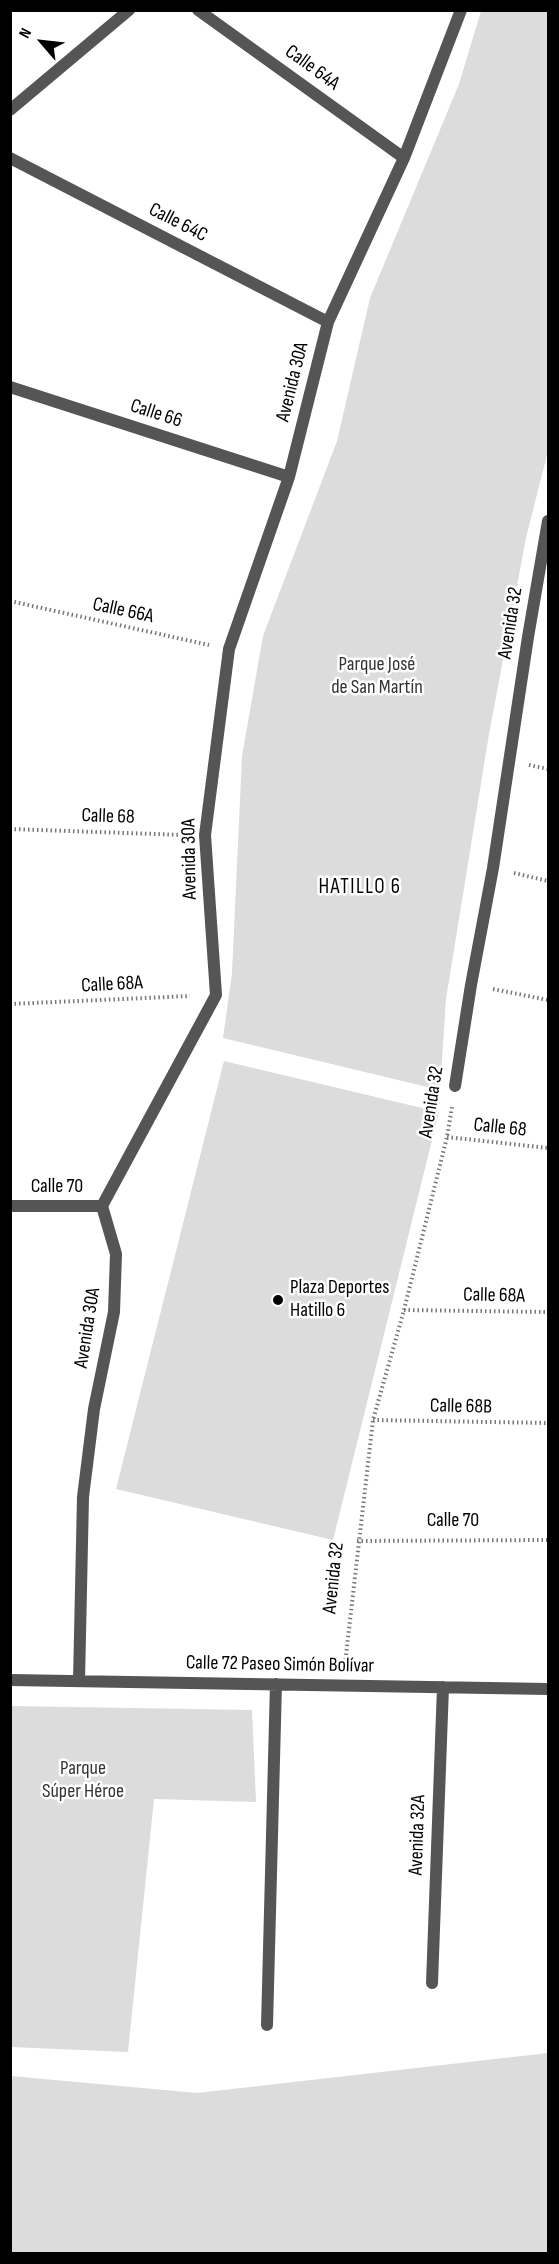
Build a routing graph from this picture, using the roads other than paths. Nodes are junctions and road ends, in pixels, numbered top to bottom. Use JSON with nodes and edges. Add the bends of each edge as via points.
{"nodes":[{"id":1,"x":129,"y":10,"type":"edge"},
{"id":2,"x":198,"y":10,"type":"edge"},
{"id":3,"x":462,"y":10,"type":"edge"},
{"id":4,"x":10,"y":110,"type":"edge"},
{"id":5,"x":10,"y":158,"type":"edge"},
{"id":6,"x":404,"y":158,"type":"junction"},
{"id":7,"x":328,"y":322,"type":"junction"},
{"id":8,"x":10,"y":387,"type":"edge"},
{"id":9,"x":289,"y":477,"type":"junction"},
{"id":10,"x":549,"y":521,"type":"edge"},
{"id":11,"x":455,"y":1086,"type":"road end"},
{"id":12,"x":10,"y":1206,"type":"edge"},
{"id":13,"x":102,"y":1206,"type":"junction"},
{"id":14,"x":10,"y":1680,"type":"edge"},
{"id":15,"x":79,"y":1681,"type":"junction"},
{"id":16,"x":276,"y":1684,"type":"junction"},
{"id":17,"x":443,"y":1687,"type":"junction"},
{"id":18,"x":549,"y":1689,"type":"edge"},
{"id":19,"x":432,"y":1983,"type":"dead end"},
{"id":20,"x":267,"y":2025,"type":"dead end"}],
"edges":[{"from":1,"to":4,"type":"street"},
{"from":2,"to":6,"type":"street","name":"Calle 64A"},
{"from":3,"to":6,"type":"street","name":"Avenida 30A"},
{"from":5,"to":7,"type":"street","name":"Calle 64C"},
{"from":6,"to":7,"type":"street","name":"Avenida 30A"},
{"from":7,"to":9,"type":"street","name":"Avenida 30A"},
{"from":8,"to":9,"type":"street","name":"Calle 66"},
{"from":9,"to":13,"type":"street","name":"Avenida 30A","via":[[229,649],[205,836],[216,995]]},
{"from":10,"to":11,"type":"street","name":"Avenida 32"},
{"from":12,"to":13,"type":"street","name":"Calle 70"},
{"from":13,"to":15,"type":"street","name":"Avenida 30A","via":[[116,1254],[114,1312],[94,1409],[83,1497]]},
{"from":14,"to":15,"type":"street","name":"Calle 72 Paseo Simón Bolívar"},
{"from":15,"to":16,"type":"street","name":"Calle 72 Paseo Simón Bolívar"},
{"from":16,"to":17,"type":"street","name":"Calle 72 Paseo Simón Bolívar"},
{"from":16,"to":20,"type":"street"},
{"from":17,"to":18,"type":"street","name":"Calle 72 Paseo Simón Bolívar"},
{"from":17,"to":19,"type":"street","name":"Avenida 32A"}]}
